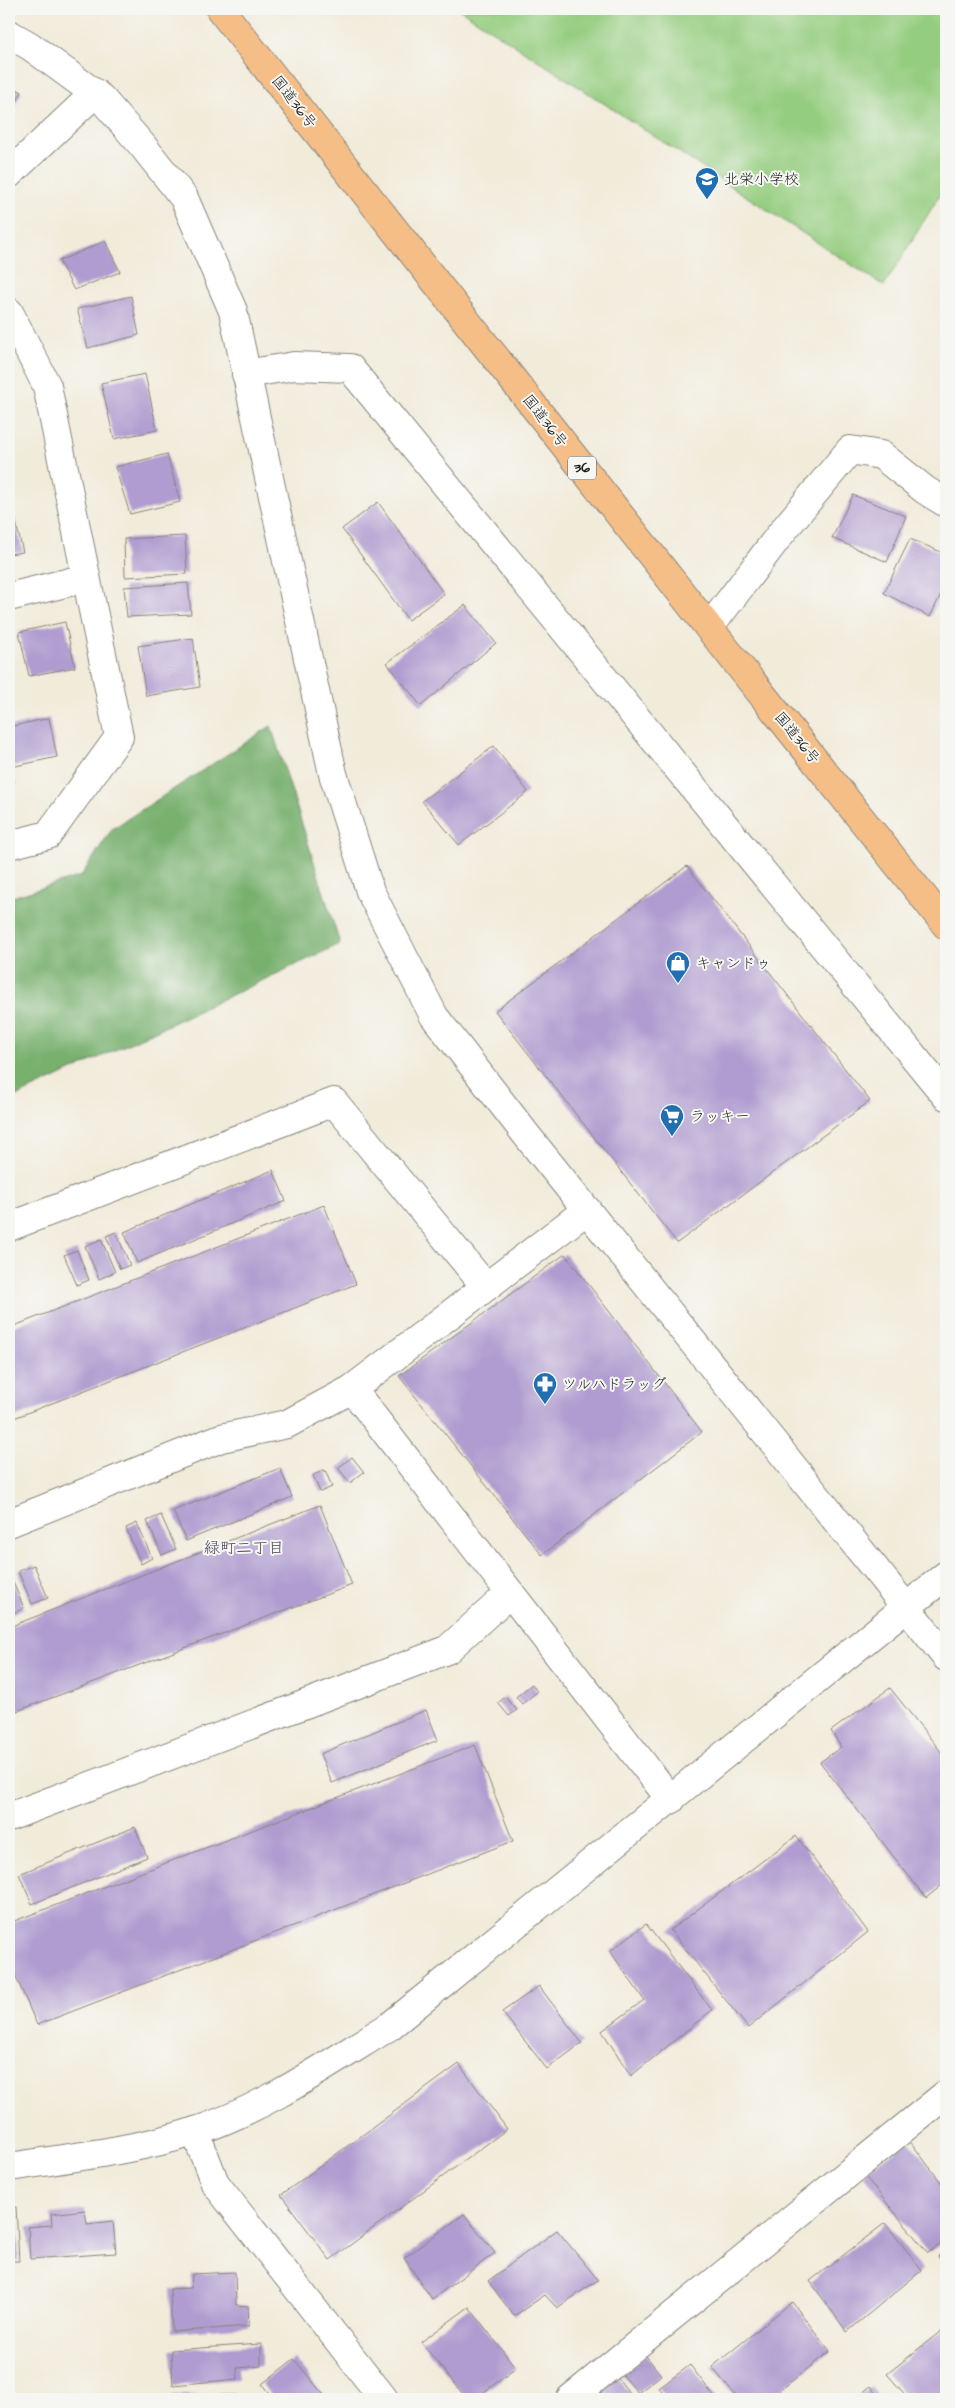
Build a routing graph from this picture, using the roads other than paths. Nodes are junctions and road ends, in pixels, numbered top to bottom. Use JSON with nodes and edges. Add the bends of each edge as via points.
{"nodes":[{"id":1,"x":220,"y":9,"type":"edge"},
{"id":2,"x":9,"y":34,"type":"edge"},
{"id":3,"x":95,"y":93,"type":"junction"},
{"id":4,"x":9,"y":174,"type":"edge"},
{"id":5,"x":9,"y":312,"type":"edge"},
{"id":6,"x":246,"y":374,"type":"junction"},
{"id":7,"x":946,"y":503,"type":"edge"},
{"id":8,"x":86,"y":578,"type":"junction"},
{"id":9,"x":9,"y":597,"type":"edge"},
{"id":10,"x":708,"y":628,"type":"junction"},
{"id":11,"x":9,"y":845,"type":"edge"},
{"id":12,"x":946,"y":925,"type":"edge"},
{"id":13,"x":946,"y":1096,"type":"edge"},
{"id":14,"x":587,"y":1210,"type":"junction"},
{"id":15,"x":9,"y":1227,"type":"edge"},
{"id":16,"x":486,"y":1287,"type":"junction"},
{"id":17,"x":352,"y":1389,"type":"junction"},
{"id":18,"x":9,"y":1523,"type":"edge"},
{"id":19,"x":946,"y":1575,"type":"edge"},
{"id":20,"x":510,"y":1593,"type":"junction"},
{"id":21,"x":905,"y":1608,"type":"junction"},
{"id":22,"x":946,"y":1657,"type":"edge"},
{"id":23,"x":671,"y":1800,"type":"junction"},
{"id":24,"x":9,"y":1817,"type":"edge"},
{"id":25,"x":946,"y":2094,"type":"edge"},
{"id":26,"x":195,"y":2131,"type":"junction"},
{"id":27,"x":9,"y":2167,"type":"edge"},
{"id":28,"x":384,"y":2399,"type":"edge"},
{"id":29,"x":570,"y":2399,"type":"edge"}],
"edges":[{"from":1,"to":10,"type":"highway","name":"国道36号","number":"36"},
{"from":2,"to":3,"type":"street"},
{"from":3,"to":4,"type":"street"},
{"from":3,"to":6,"type":"street","via":[[184,198],[233,311]]},
{"from":5,"to":8,"type":"street","via":[[47,386]]},
{"from":6,"to":13,"type":"street","via":[[294,366],[350,368]]},
{"from":6,"to":14,"type":"street","via":[[333,774],[370,890],[434,1016]]},
{"from":7,"to":10,"type":"street","via":[[881,455],[850,450]]},
{"from":8,"to":9,"type":"street"},
{"from":8,"to":11,"type":"street","via":[[119,737],[48,836]]},
{"from":10,"to":12,"type":"highway","name":"国道36号","number":"36"},
{"from":14,"to":16,"type":"street"},
{"from":14,"to":21,"type":"street"},
{"from":15,"to":16,"type":"street","via":[[334,1102]]},
{"from":16,"to":17,"type":"street"},
{"from":17,"to":18,"type":"street","via":[[287,1424],[221,1438]]},
{"from":17,"to":20,"type":"street"},
{"from":19,"to":21,"type":"street"},
{"from":20,"to":23,"type":"street"},
{"from":20,"to":24,"type":"street","via":[[446,1650]]},
{"from":21,"to":22,"type":"street"},
{"from":21,"to":23,"type":"street"},
{"from":23,"to":26,"type":"street","via":[[390,2026],[241,2112]]},
{"from":25,"to":29,"type":"street"},
{"from":26,"to":27,"type":"street","via":[[104,2152]]},
{"from":26,"to":28,"type":"street","via":[[215,2183]]}]}
